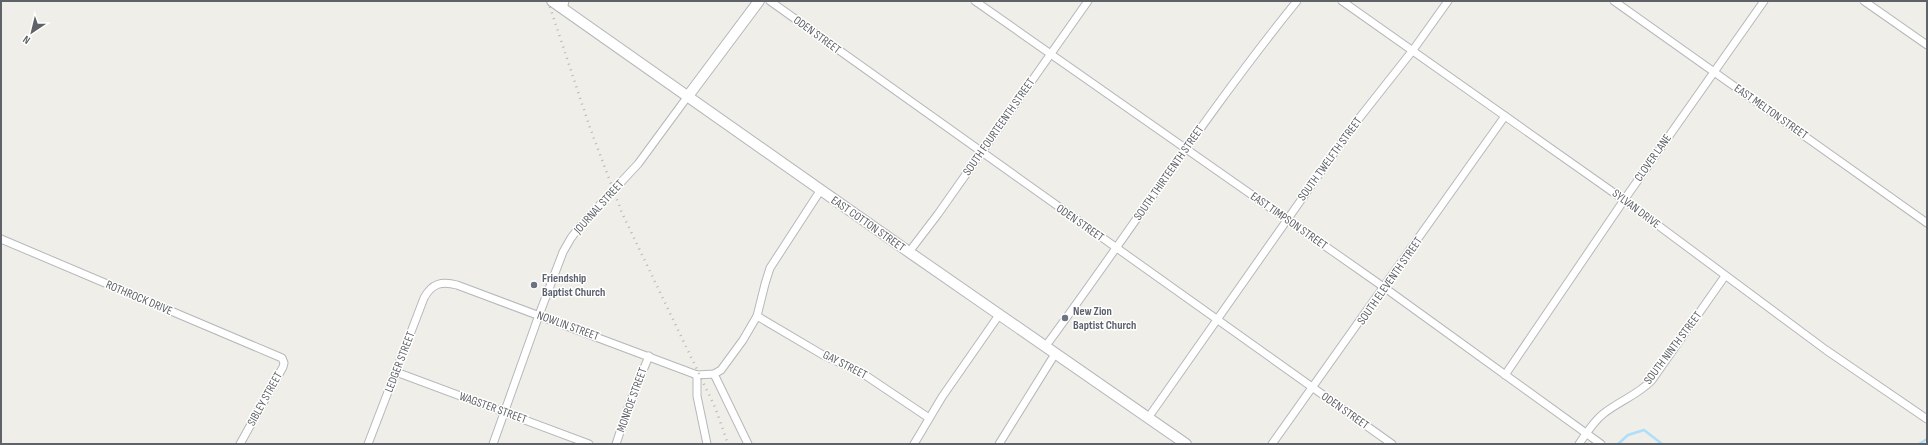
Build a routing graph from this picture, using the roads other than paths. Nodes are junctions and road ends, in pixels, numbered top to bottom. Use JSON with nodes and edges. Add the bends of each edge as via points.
{"nodes":[{"id":1,"x":552,"y":1,"type":"edge"},
{"id":2,"x":760,"y":1,"type":"edge"},
{"id":3,"x":770,"y":1,"type":"edge"},
{"id":4,"x":975,"y":1,"type":"edge"},
{"id":5,"x":1088,"y":1,"type":"edge"},
{"id":6,"x":1297,"y":1,"type":"edge"},
{"id":7,"x":1342,"y":1,"type":"edge"},
{"id":8,"x":1448,"y":1,"type":"edge"},
{"id":9,"x":1614,"y":1,"type":"edge"},
{"id":10,"x":1764,"y":1,"type":"edge"},
{"id":11,"x":1864,"y":1,"type":"edge"},
{"id":12,"x":564,"y":5,"type":"edge"},
{"id":13,"x":1927,"y":45,"type":"edge"},
{"id":14,"x":1413,"y":50,"type":"junction"},
{"id":15,"x":1050,"y":55,"type":"junction"},
{"id":16,"x":1714,"y":72,"type":"junction"},
{"id":17,"x":688,"y":96,"type":"junction"},
{"id":18,"x":1505,"y":116,"type":"junction"},
{"id":19,"x":1186,"y":147,"type":"junction"},
{"id":20,"x":981,"y":152,"type":"junction"},
{"id":21,"x":820,"y":190,"type":"junction"},
{"id":22,"x":1624,"y":200,"type":"junction"},
{"id":23,"x":1287,"y":219,"type":"junction"},
{"id":24,"x":1927,"y":223,"type":"edge"},
{"id":25,"x":1,"y":239,"type":"edge"},
{"id":26,"x":1116,"y":249,"type":"junction"},
{"id":27,"x":909,"y":252,"type":"junction"},
{"id":28,"x":1725,"y":276,"type":"junction"},
{"id":29,"x":437,"y":284,"type":"joint"},
{"id":30,"x":1385,"y":288,"type":"junction"},
{"id":31,"x":999,"y":315,"type":"junction"},
{"id":32,"x":539,"y":316,"type":"junction"},
{"id":33,"x":757,"y":316,"type":"junction"},
{"id":34,"x":1216,"y":320,"type":"junction"},
{"id":35,"x":1045,"y":346,"type":"junction"},
{"id":36,"x":1055,"y":354,"type":"junction"},
{"id":37,"x":278,"y":355,"type":"joint"},
{"id":38,"x":649,"y":356,"type":"junction"},
{"id":39,"x":396,"y":372,"type":"junction"},
{"id":40,"x":714,"y":374,"type":"junction"},
{"id":41,"x":697,"y":375,"type":"junction"},
{"id":42,"x":1505,"y":375,"type":"junction"},
{"id":43,"x":1313,"y":388,"type":"junction"},
{"id":44,"x":504,"y":412,"type":"junction"},
{"id":45,"x":930,"y":418,"type":"junction"},
{"id":46,"x":1148,"y":418,"type":"junction"},
{"id":47,"x":1927,"y":419,"type":"edge"},
{"id":48,"x":1586,"y":434,"type":"junction"},
{"id":49,"x":240,"y":444,"type":"edge"},
{"id":50,"x":368,"y":444,"type":"edge"},
{"id":51,"x":493,"y":444,"type":"edge"},
{"id":52,"x":589,"y":444,"type":"edge"},
{"id":53,"x":616,"y":444,"type":"edge"},
{"id":54,"x":707,"y":444,"type":"edge"},
{"id":55,"x":748,"y":444,"type":"edge"},
{"id":56,"x":914,"y":444,"type":"edge"},
{"id":57,"x":999,"y":444,"type":"edge"},
{"id":58,"x":1186,"y":444,"type":"edge"},
{"id":59,"x":1272,"y":444,"type":"edge"},
{"id":60,"x":1392,"y":444,"type":"edge"},
{"id":61,"x":1580,"y":444,"type":"edge"},
{"id":62,"x":1601,"y":444,"type":"edge"}],
"edges":[{"from":1,"to":12,"type":"main road","name":"EAST COTTON STREET"},
{"from":2,"to":17,"type":"main road"},
{"from":3,"to":20,"type":"street","name":"ODEN STREET"},
{"from":4,"to":15,"type":"street","name":"EAST TIMPSON STREET"},
{"from":5,"to":15,"type":"street","name":"SOUTH FOURTEENTH STREET"},
{"from":6,"to":19,"type":"street","name":"SOUTH THIRTEENTH STREET","via":[[1248,61]]},
{"from":7,"to":14,"type":"street","name":"SYLVAN DRIVE"},
{"from":8,"to":14,"type":"street","name":"SOUTH TWELFTH STREET"},
{"from":9,"to":16,"type":"street","name":"EAST MELTON STREET"},
{"from":10,"to":16,"type":"street","name":"CLOVER LANE"},
{"from":11,"to":13,"type":"street"},
{"from":12,"to":17,"type":"main road","name":"EAST COTTON STREET"},
{"from":14,"to":18,"type":"street","name":"SYLVAN DRIVE"},
{"from":14,"to":23,"type":"street","name":"SOUTH TWELFTH STREET","via":[[1353,126]]},
{"from":15,"to":19,"type":"street","name":"EAST TIMPSON STREET"},
{"from":15,"to":20,"type":"street","name":"SOUTH FOURTEENTH STREET"},
{"from":16,"to":22,"type":"street","name":"CLOVER LANE"},
{"from":16,"to":24,"type":"street","name":"EAST MELTON STREET"},
{"from":17,"to":21,"type":"main road","name":"EAST COTTON STREET"},
{"from":17,"to":32,"type":"street","name":"JOURNAL STREET","via":[[638,164],[571,238],[563,252]]},
{"from":18,"to":22,"type":"street","name":"SYLVAN DRIVE"},
{"from":18,"to":30,"type":"street","name":"SOUTH ELEVENTH STREET"},
{"from":19,"to":23,"type":"street","name":"EAST TIMPSON STREET"},
{"from":19,"to":26,"type":"street","name":"SOUTH THIRTEENTH STREET"},
{"from":20,"to":26,"type":"street","name":"ODEN STREET"},
{"from":20,"to":27,"type":"street","name":"SOUTH FOURTEENTH STREET"},
{"from":21,"to":27,"type":"main road","name":"EAST COTTON STREET"},
{"from":21,"to":33,"type":"street","via":[[770,268]]},
{"from":22,"to":28,"type":"street","name":"SYLVAN DRIVE"},
{"from":22,"to":42,"type":"street","name":"CLOVER LANE"},
{"from":23,"to":30,"type":"street","name":"EAST TIMPSON STREET"},
{"from":23,"to":34,"type":"street","name":"SOUTH TWELFTH STREET"},
{"from":25,"to":37,"type":"street","name":"ROTHROCK DRIVE"},
{"from":26,"to":34,"type":"street","name":"ODEN STREET"},
{"from":26,"to":35,"type":"street","name":"SOUTH THIRTEENTH STREET"},
{"from":27,"to":31,"type":"main road","name":"EAST COTTON STREET"},
{"from":28,"to":47,"type":"street","name":"SYLVAN DRIVE","via":[[1826,350]]},
{"from":28,"to":48,"type":"street","name":"SOUTH NINTH STREET","via":[[1652,380],[1638,392],[1602,414]]},
{"from":29,"to":32,"type":"street","name":"NOWLIN STREET","via":[[457,285]]},
{"from":29,"to":39,"type":"street","name":"LEDGER STREET","via":[[424,298]]},
{"from":30,"to":42,"type":"street","name":"EAST TIMPSON STREET"},
{"from":30,"to":43,"type":"street","name":"SOUTH ELEVENTH STREET"},
{"from":31,"to":35,"type":"main road","name":"EAST COTTON STREET"},
{"from":31,"to":45,"type":"street"},
{"from":32,"to":38,"type":"street","name":"NOWLIN STREET"},
{"from":32,"to":44,"type":"street","name":"JOURNAL STREET"},
{"from":33,"to":40,"type":"street","via":[[728,362]]},
{"from":33,"to":45,"type":"street","name":"GAY STREET","via":[[824,355],[862,373]]},
{"from":34,"to":43,"type":"street","name":"ODEN STREET"},
{"from":34,"to":46,"type":"street","name":"SOUTH TWELFTH STREET"},
{"from":35,"to":36,"type":"main road","name":"EAST COTTON STREET"},
{"from":36,"to":46,"type":"main road","name":"EAST COTTON STREET"},
{"from":36,"to":57,"type":"street"},
{"from":37,"to":49,"type":"street","name":"SIBLEY STREET","via":[[283,360],[283,366]]},
{"from":38,"to":41,"type":"street","name":"NOWLIN STREET"},
{"from":38,"to":53,"type":"street","name":"MONROE STREET"},
{"from":39,"to":44,"type":"street","name":"WAGSTER STREET"},
{"from":39,"to":50,"type":"street","name":"LEDGER STREET"},
{"from":40,"to":41,"type":"street"},
{"from":40,"to":55,"type":"street"},
{"from":41,"to":54,"type":"street","via":[[697,396]]},
{"from":42,"to":48,"type":"street","name":"EAST TIMPSON STREET"},
{"from":43,"to":59,"type":"street","name":"SOUTH ELEVENTH STREET"},
{"from":43,"to":60,"type":"street","name":"ODEN STREET"},
{"from":44,"to":51,"type":"street","name":"JOURNAL STREET"},
{"from":44,"to":52,"type":"street","name":"WAGSTER STREET"},
{"from":45,"to":56,"type":"street"},
{"from":46,"to":58,"type":"main road","name":"EAST COTTON STREET"},
{"from":48,"to":61,"type":"street","name":"SOUTH NINTH STREET"},
{"from":48,"to":62,"type":"street","name":"EAST TIMPSON STREET"}]}
